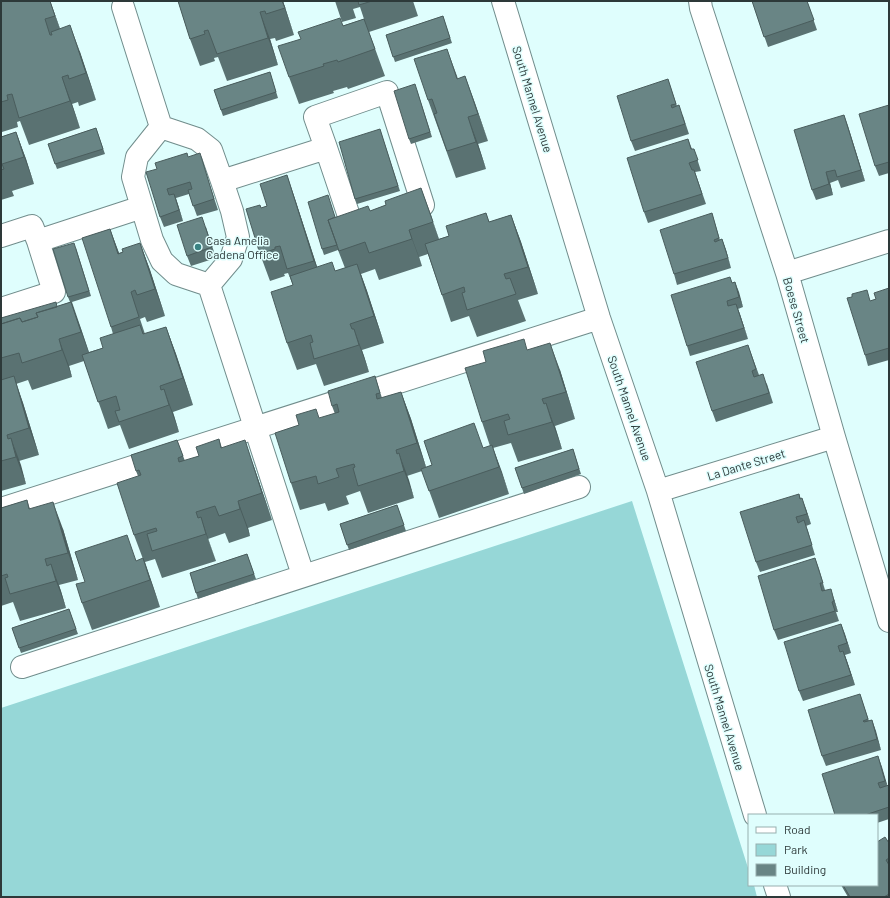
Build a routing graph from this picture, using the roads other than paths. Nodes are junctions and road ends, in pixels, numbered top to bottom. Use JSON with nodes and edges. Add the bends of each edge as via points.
{"nodes":[{"id":1,"x":503,"y":1,"type":"edge"},
{"id":2,"x":700,"y":1,"type":"edge"},
{"id":3,"x":120,"y":3,"type":"edge"},
{"id":4,"x":160,"y":127,"type":"junction"},
{"id":5,"x":326,"y":148,"type":"junction"},
{"id":6,"x":222,"y":181,"type":"junction"},
{"id":7,"x":142,"y":207,"type":"junction"},
{"id":8,"x":1,"y":236,"type":"edge"},
{"id":9,"x":889,"y":240,"type":"edge"},
{"id":10,"x":38,"y":241,"type":"junction"},
{"id":11,"x":787,"y":273,"type":"junction"},
{"id":12,"x":209,"y":285,"type":"junction"},
{"id":13,"x":1,"y":309,"type":"edge"},
{"id":14,"x":599,"y":318,"type":"junction"},
{"id":15,"x":255,"y":427,"type":"junction"},
{"id":16,"x":834,"y":437,"type":"junction"},
{"id":17,"x":579,"y":487,"type":"dead end"},
{"id":18,"x":658,"y":491,"type":"junction"},
{"id":19,"x":1,"y":509,"type":"edge"},
{"id":20,"x":303,"y":575,"type":"junction"},
{"id":21,"x":885,"y":595,"type":"edge"},
{"id":22,"x":889,"y":621,"type":"edge"},
{"id":23,"x":22,"y":667,"type":"dead end"},
{"id":24,"x":754,"y":814,"type":"edge"},
{"id":25,"x":775,"y":886,"type":"edge"},
{"id":26,"x":779,"y":897,"type":"edge"}],
"edges":[{"from":1,"to":14,"type":"street","name":"South Mannel Avenue"},
{"from":2,"to":11,"type":"street","name":"Boese Street"},
{"from":3,"to":4,"type":"street"},
{"from":4,"to":6,"type":"street","via":[[197,139],[211,150]]},
{"from":4,"to":7,"type":"street","via":[[137,157],[132,177]]},
{"from":5,"to":5,"type":"street","via":[[353,228],[423,205],[387,92],[316,117]]},
{"from":5,"to":6,"type":"street"},
{"from":6,"to":12,"type":"street","via":[[238,237],[231,259]]},
{"from":7,"to":10,"type":"street"},
{"from":7,"to":12,"type":"street","via":[[152,240],[162,261],[176,274]]},
{"from":8,"to":10,"type":"street","via":[[32,226]]},
{"from":9,"to":11,"type":"street"},
{"from":10,"to":13,"type":"street","via":[[54,292]]},
{"from":11,"to":16,"type":"street","name":"Boese Street"},
{"from":12,"to":15,"type":"street"},
{"from":14,"to":15,"type":"street"},
{"from":14,"to":18,"type":"street","name":"South Mannel Avenue"},
{"from":15,"to":19,"type":"street"},
{"from":15,"to":20,"type":"street"},
{"from":16,"to":18,"type":"street","name":"La Dante Street"},
{"from":16,"to":21,"type":"street","name":"Boese Street"},
{"from":17,"to":20,"type":"street"},
{"from":18,"to":24,"type":"street","name":"South Mannel Avenue"},
{"from":20,"to":23,"type":"street"},
{"from":21,"to":22,"type":"street","name":"Boese Street"},
{"from":25,"to":26,"type":"street"}]}
